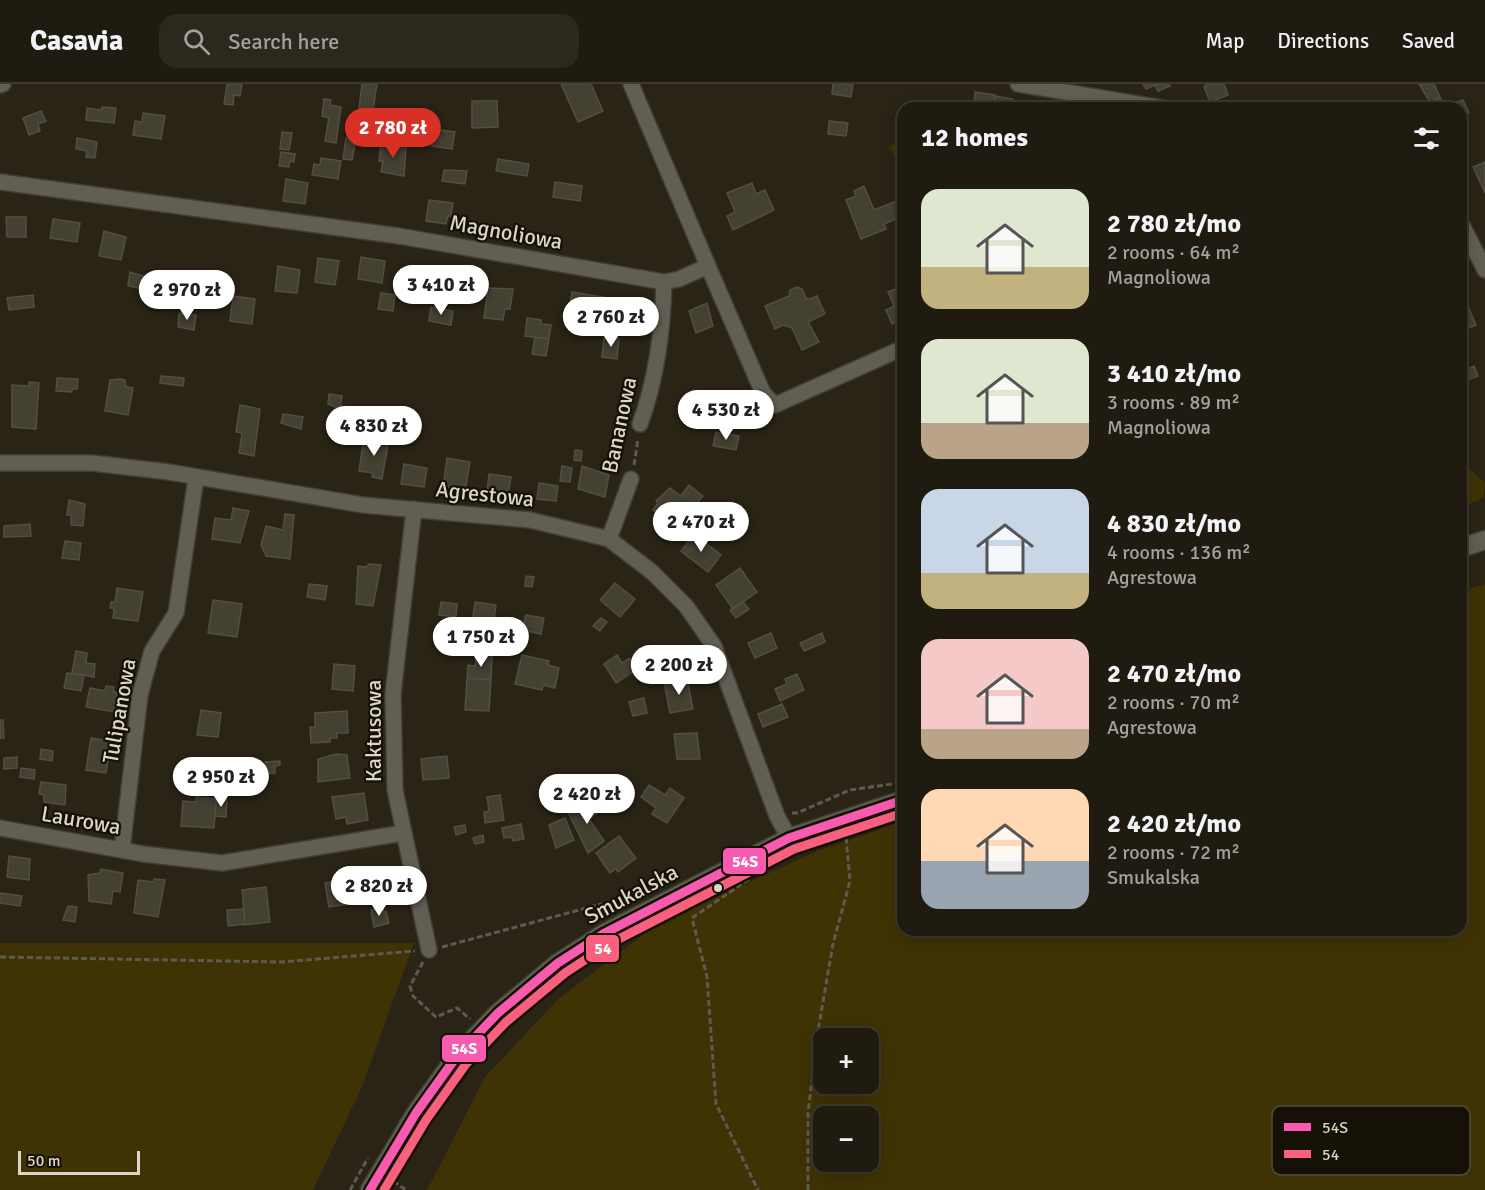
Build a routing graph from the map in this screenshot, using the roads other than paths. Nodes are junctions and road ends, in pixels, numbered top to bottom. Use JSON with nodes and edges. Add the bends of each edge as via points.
{"nodes":[{"id":1,"x":631,"y":84,"type":"edge"},
{"id":2,"x":1018,"y":84,"type":"edge"},
{"id":3,"x":1126,"y":102,"type":"edge"},
{"id":4,"x":0,"y":182,"type":"edge"},
{"id":5,"x":1467,"y":235,"type":"edge"},
{"id":6,"x":708,"y":266,"type":"junction"},
{"id":7,"x":1485,"y":270,"type":"edge"},
{"id":8,"x":664,"y":282,"type":"junction"},
{"id":9,"x":897,"y":351,"type":"edge"},
{"id":10,"x":640,"y":424,"type":"road end"},
{"id":11,"x":0,"y":463,"type":"edge"},
{"id":12,"x":196,"y":478,"type":"junction"},
{"id":13,"x":632,"y":479,"type":"road end"},
{"id":14,"x":414,"y":509,"type":"junction"},
{"id":15,"x":609,"y":539,"type":"junction"},
{"id":16,"x":1485,"y":540,"type":"edge"},
{"id":17,"x":1467,"y":546,"type":"edge"},
{"id":18,"x":897,"y":802,"type":"edge"},
{"id":19,"x":0,"y":828,"type":"edge"},
{"id":20,"x":403,"y":833,"type":"junction"},
{"id":21,"x":789,"y":838,"type":"junction"},
{"id":22,"x":122,"y":850,"type":"junction"},
{"id":23,"x":429,"y":950,"type":"road end"},
{"id":24,"x":370,"y":1190,"type":"edge"}],
"edges":[{"from":1,"to":6,"type":"street"},
{"from":2,"to":3,"type":"street"},
{"from":4,"to":8,"type":"street","name":"Magnoliowa","via":[[399,236]]},
{"from":5,"to":7,"type":"street"},
{"from":6,"to":8,"type":"street","name":"Magnoliowa"},
{"from":6,"to":9,"type":"street","via":[[764,393],[776,405]]},
{"from":8,"to":10,"type":"street","name":"Bananowa","via":[[651,386]]},
{"from":11,"to":12,"type":"street","name":"Agrestowa","via":[[92,463]]},
{"from":12,"to":14,"type":"street","name":"Agrestowa","via":[[363,505]]},
{"from":12,"to":22,"type":"street","name":"Tulipanowa","via":[[176,613],[152,651],[140,695]]},
{"from":13,"to":15,"type":"street","name":"Bananowa"},
{"from":14,"to":15,"type":"street","name":"Agrestowa","via":[[530,520]]},
{"from":14,"to":20,"type":"street","name":"Kaktusowa","via":[[393,694],[395,790]]},
{"from":15,"to":21,"type":"street","name":"Agrestowa","via":[[652,572],[686,606],[714,646],[777,816]]},
{"from":16,"to":17,"type":"street"},
{"from":18,"to":21,"type":"street","name":"Smukalska"},
{"from":19,"to":22,"type":"street","name":"Laurowa"},
{"from":20,"to":22,"type":"street","name":"Laurowa","via":[[222,863]]},
{"from":20,"to":23,"type":"street","name":"Kaktusowa"},
{"from":21,"to":24,"type":"street","name":"Smukalska","via":[[603,934],[518,994],[442,1074]]}]}
